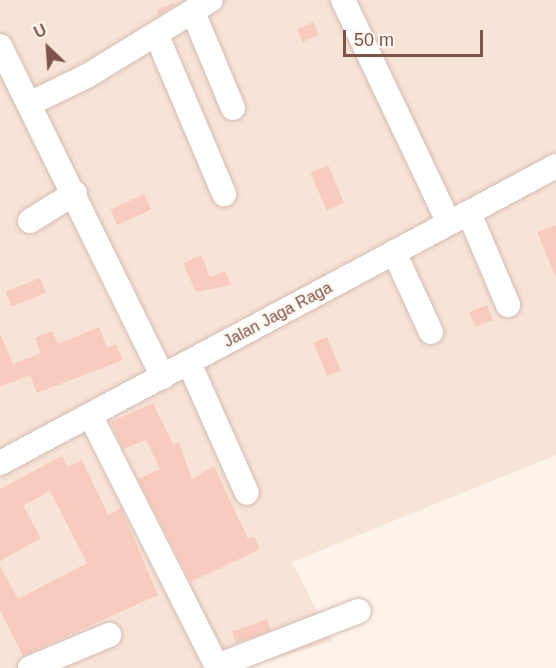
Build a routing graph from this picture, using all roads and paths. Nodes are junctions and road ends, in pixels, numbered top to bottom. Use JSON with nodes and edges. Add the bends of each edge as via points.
{"nodes":[{"id":1,"x":343,"y":0,"type":"edge"},
{"id":2,"x":202,"y":6,"type":"edge"},
{"id":3,"x":157,"y":36,"type":"junction"},
{"id":4,"x":0,"y":46,"type":"edge"},
{"id":5,"x":29,"y":104,"type":"junction"},
{"id":6,"x":233,"y":108,"type":"dead end"},
{"id":7,"x":556,"y":166,"type":"edge"},
{"id":8,"x":75,"y":193,"type":"junction"},
{"id":9,"x":224,"y":194,"type":"dead end"},
{"id":10,"x":459,"y":218,"type":"junction"},
{"id":11,"x":30,"y":221,"type":"dead end"},
{"id":12,"x":394,"y":252,"type":"junction"},
{"id":13,"x":508,"y":305,"type":"dead end"},
{"id":14,"x":431,"y":332,"type":"dead end"},
{"id":15,"x":189,"y":363,"type":"junction"},
{"id":16,"x":163,"y":377,"type":"junction"},
{"id":17,"x":90,"y":415,"type":"junction"},
{"id":18,"x":0,"y":463,"type":"edge"},
{"id":19,"x":247,"y":493,"type":"dead end"},
{"id":20,"x":359,"y":611,"type":"dead end"},
{"id":21,"x":109,"y":635,"type":"dead end"},
{"id":22,"x":30,"y":668,"type":"edge"}],
"edges":[{"from":1,"to":10,"type":"street"},
{"from":2,"to":3,"type":"street"},
{"from":2,"to":6,"type":"street"},
{"from":3,"to":5,"type":"street"},
{"from":3,"to":9,"type":"street"},
{"from":4,"to":5,"type":"street"},
{"from":5,"to":8,"type":"street"},
{"from":7,"to":10,"type":"street","name":"Jalan Jaga Raga"},
{"from":8,"to":11,"type":"street"},
{"from":8,"to":16,"type":"street"},
{"from":10,"to":12,"type":"street","name":"Jalan Jaga Raga"},
{"from":10,"to":13,"type":"street"},
{"from":12,"to":14,"type":"street"},
{"from":12,"to":15,"type":"street","name":"Jalan Jaga Raga"},
{"from":15,"to":16,"type":"street","name":"Jalan Jaga Raga"},
{"from":15,"to":19,"type":"street"},
{"from":16,"to":17,"type":"street","name":"Jalan Jaga Raga"},
{"from":17,"to":18,"type":"street","name":"Jalan Jaga Raga"},
{"from":17,"to":20,"type":"street","via":[[217,666]]},
{"from":21,"to":22,"type":"street"}]}
